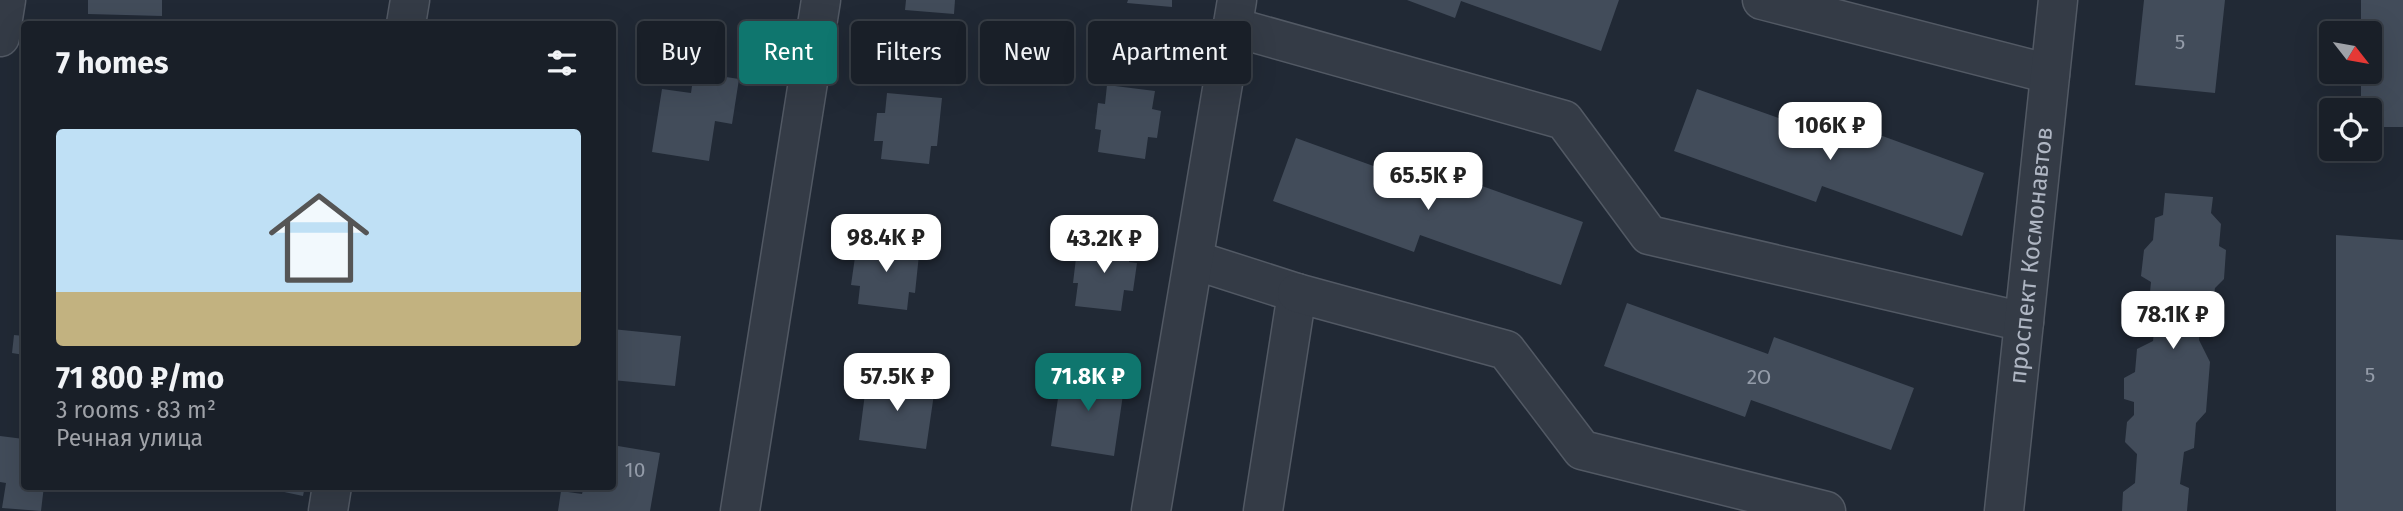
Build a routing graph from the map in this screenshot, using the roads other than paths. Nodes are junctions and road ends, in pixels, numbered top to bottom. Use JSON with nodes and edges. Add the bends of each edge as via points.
{"nodes":[{"id":1,"x":6,"y":0,"type":"edge"},
{"id":2,"x":410,"y":0,"type":"edge"},
{"id":3,"x":821,"y":0,"type":"edge"},
{"id":4,"x":1762,"y":0,"type":"edge"},
{"id":5,"x":2058,"y":0,"type":"edge"},
{"id":6,"x":1235,"y":14,"type":"edge"},
{"id":7,"x":406,"y":21,"type":"edge"},
{"id":8,"x":0,"y":37,"type":"edge"},
{"id":9,"x":2050,"y":74,"type":"junction"},
{"id":10,"x":1194,"y":260,"type":"junction"},
{"id":11,"x":1297,"y":293,"type":"junction"},
{"id":12,"x":2024,"y":322,"type":"junction"},
{"id":13,"x":331,"y":490,"type":"edge"},
{"id":14,"x":328,"y":511,"type":"edge"},
{"id":15,"x":740,"y":511,"type":"edge"},
{"id":16,"x":1152,"y":511,"type":"edge"},
{"id":17,"x":1263,"y":511,"type":"edge"},
{"id":18,"x":1826,"y":511,"type":"edge"},
{"id":19,"x":2004,"y":511,"type":"edge"}],
"edges":[{"from":1,"to":8,"type":"street"},
{"from":2,"to":7,"type":"street"},
{"from":3,"to":15,"type":"street"},
{"from":4,"to":9,"type":"street"},
{"from":5,"to":9,"type":"street","name":"проспект Космонавтов"},
{"from":6,"to":10,"type":"street"},
{"from":6,"to":12,"type":"street","via":[[1564,120],[1649,235]]},
{"from":9,"to":12,"type":"street","name":"проспект Космонавтов"},
{"from":10,"to":11,"type":"street"},
{"from":10,"to":16,"type":"street"},
{"from":11,"to":17,"type":"street"},
{"from":11,"to":18,"type":"street","via":[[1506,349],[1582,450]]},
{"from":12,"to":19,"type":"street","name":"проспект Космонавтов"},
{"from":13,"to":14,"type":"street"}]}
